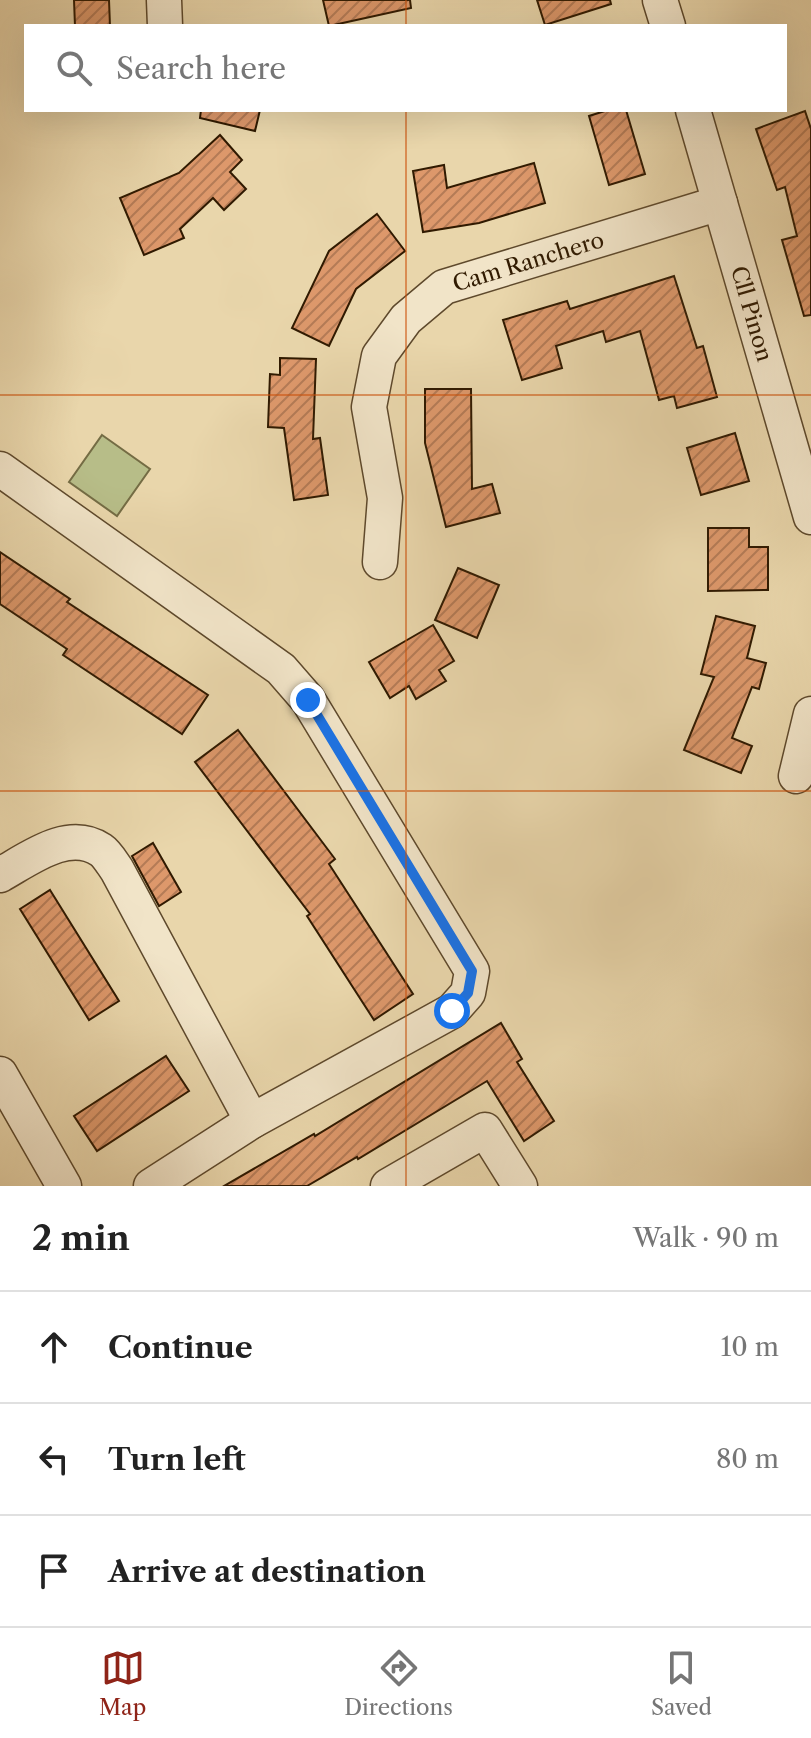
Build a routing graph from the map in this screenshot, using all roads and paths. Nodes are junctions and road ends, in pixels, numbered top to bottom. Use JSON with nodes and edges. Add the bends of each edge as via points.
{"nodes":[{"id":1,"x":164,"y":0,"type":"edge"},
{"id":2,"x":660,"y":0,"type":"edge"},
{"id":3,"x":165,"y":24,"type":"edge"},
{"id":4,"x":667,"y":24,"type":"edge"},
{"id":5,"x":694,"y":112,"type":"edge"},
{"id":6,"x":720,"y":203,"type":"junction"},
{"id":7,"x":0,"y":469,"type":"edge"},
{"id":8,"x":811,"y":517,"type":"edge"},
{"id":9,"x":380,"y":562,"type":"dead end"},
{"id":10,"x":811,"y":714,"type":"edge"},
{"id":11,"x":796,"y":776,"type":"dead end"},
{"id":12,"x":0,"y":875,"type":"edge"},
{"id":13,"x":0,"y":1074,"type":"edge"},
{"id":14,"x":252,"y":1121,"type":"junction"},
{"id":15,"x":64,"y":1186,"type":"edge"},
{"id":16,"x":151,"y":1186,"type":"edge"},
{"id":17,"x":388,"y":1186,"type":"edge"},
{"id":18,"x":520,"y":1186,"type":"edge"}],
"edges":[{"from":1,"to":3,"type":"street"},
{"from":2,"to":4,"type":"street"},
{"from":5,"to":6,"type":"street","name":"Cll Pinon"},
{"from":6,"to":8,"type":"street","name":"Cll Pinon"},
{"from":6,"to":9,"type":"street","name":"Cam Ranchero","via":[[444,287],[406,319],[379,356],[369,407],[385,498]]},
{"from":7,"to":14,"type":"street","via":[[281,669],[308,700],[472,971],[468,993],[452,1011]]},
{"from":10,"to":11,"type":"street"},
{"from":12,"to":14,"type":"street","via":[[58,843],[102,850]]},
{"from":13,"to":15,"type":"street"},
{"from":14,"to":16,"type":"street"},
{"from":17,"to":18,"type":"street","via":[[485,1130]]}]}
